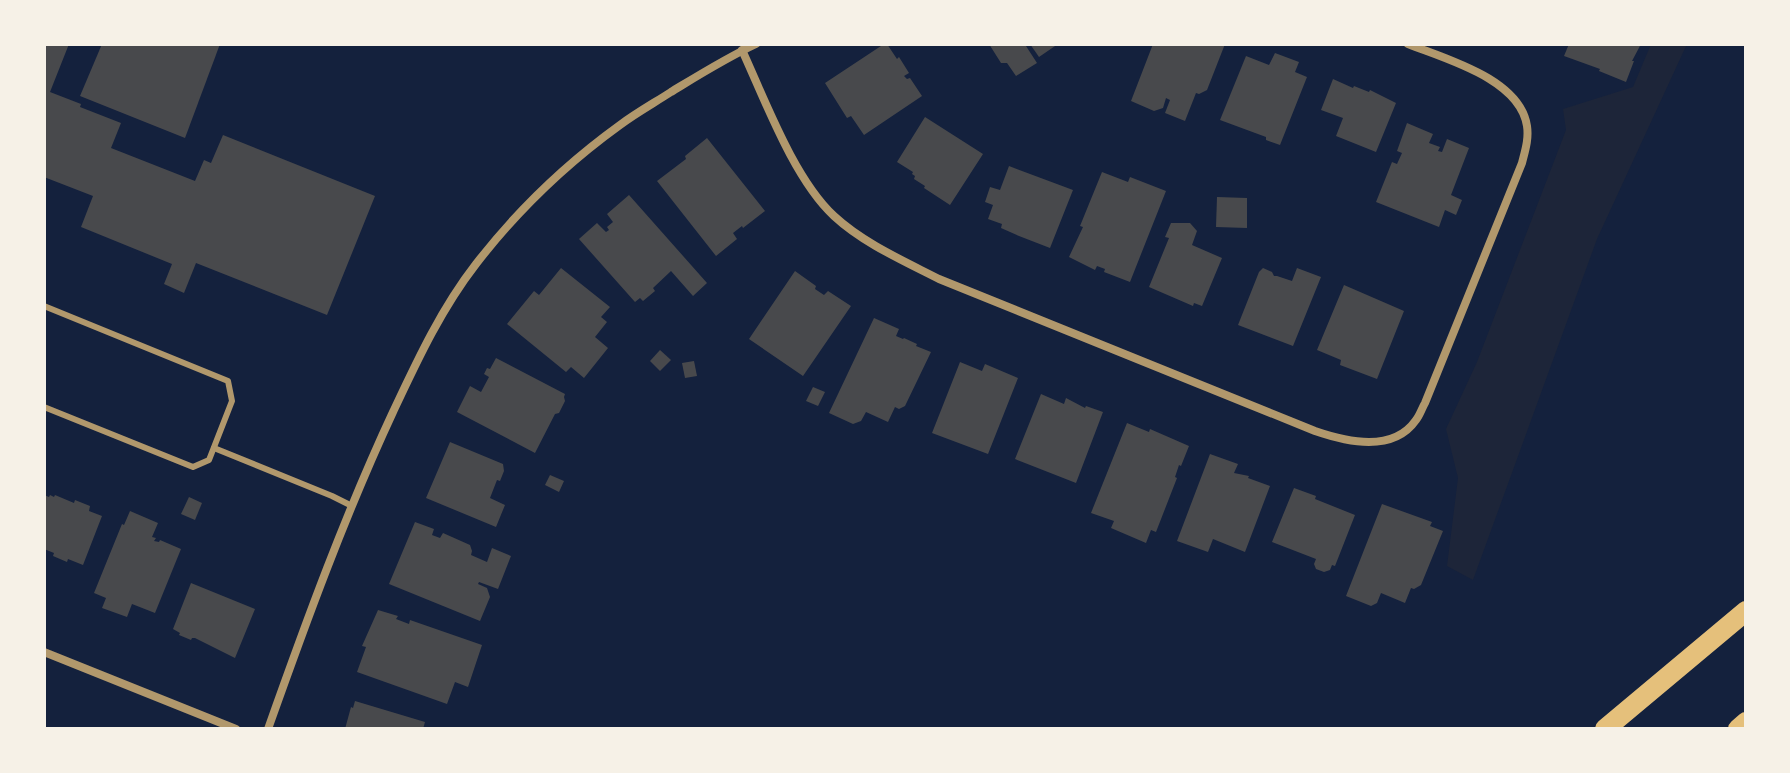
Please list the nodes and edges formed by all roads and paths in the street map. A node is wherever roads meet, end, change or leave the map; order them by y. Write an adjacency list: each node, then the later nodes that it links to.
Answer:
1 (756, 44): 3 (street)
2 (1408, 44): 3 (street)
3 (742, 50): 7 (street)
4 (44, 306): 6 (lane)
5 (44, 407): 6 (lane)
6 (214, 448): 7 (lane)
7 (352, 506): 12 (street)
8 (1746, 611): 13 (main road)
9 (44, 652): 11 (street)
10 (1746, 722): 14 (main road)
11 (236, 729)
12 (268, 729)
13 (1605, 729)
14 (1738, 729)

